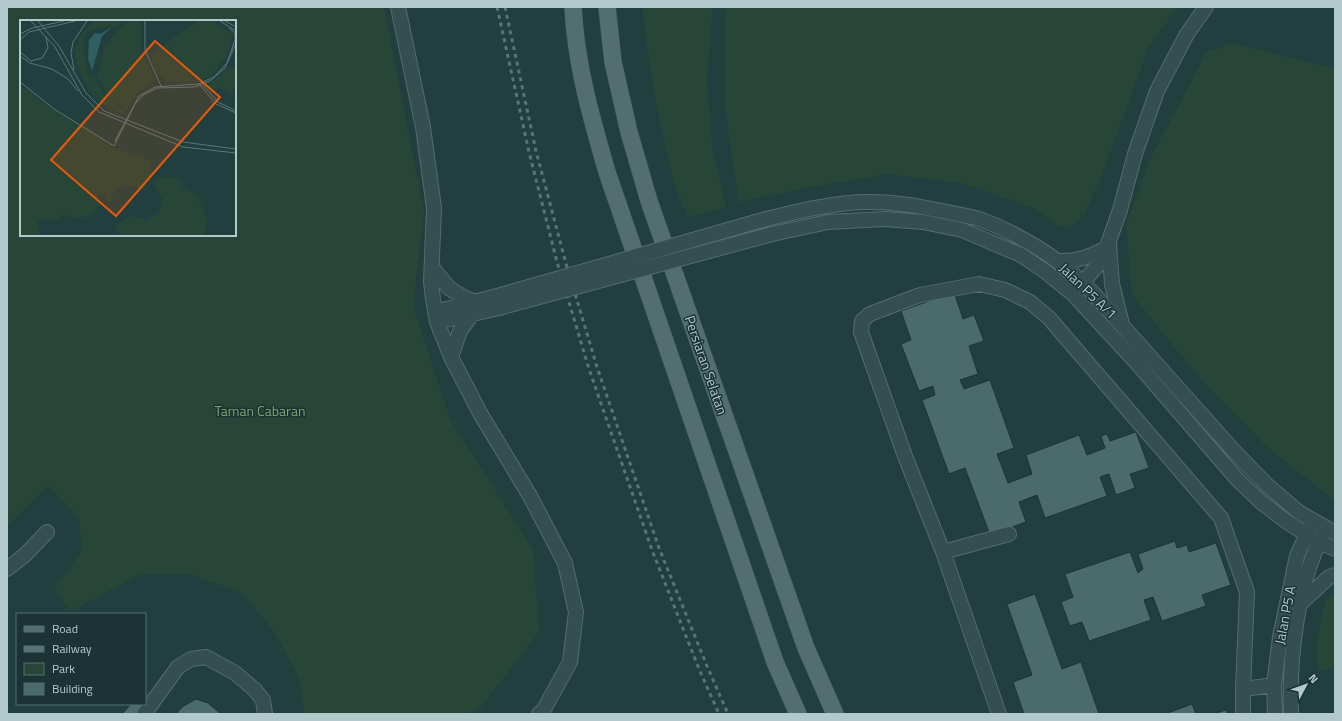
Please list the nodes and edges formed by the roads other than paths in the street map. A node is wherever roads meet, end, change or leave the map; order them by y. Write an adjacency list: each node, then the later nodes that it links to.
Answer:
1 (398, 7): 7 (street)
2 (573, 7): 31 (main road)
3 (607, 7): 32 (main road, Persiaran Selatan)
4 (1206, 7): 5 (street)
5 (1108, 245): 6 (street); 8 (street); 13 (street)
6 (1057, 261): 8 (street, Jalan P5 A/1); 10 (street, Jalan P5 A/1, bridge)
7 (432, 267): 11 (street); 12 (street)
8 (1083, 283): 9 (street); 13 (street, Jalan P5 A/1)
9 (1073, 294): 10 (street, Jalan P5 A/1, bridge); 19 (street, Jalan P5 A/1)
10 (498, 302): 11 (street)
11 (474, 308): 12 (street); 14 (street)
12 (436, 317): 14 (street)
13 (1122, 325): 15 (street, Jalan P5 A/1)
14 (451, 357): 30 (street)
15 (1313, 521): 16 (street, Jalan P5 A/1); 19 (street, Jalan P5 A)
16 (1330, 530): 20 (street, Jalan P5 A)
17 (47, 532): 23 (street)
18 (1009, 534): 22 (street)
19 (1307, 534): 20 (street, Jalan P5 A/1); 26 (street, Jalan P5 A)
20 (1319, 542): 21 (street, Jalan P5 A/1); 25 (street, Jalan P5 A)
21 (1335, 549)
22 (943, 552): 27 (street); 33 (street)
23 (7, 569)
24 (1335, 575): 25 (street)
25 (1300, 604): 36 (street, Jalan P5 A)
26 (1274, 685): 27 (street); 35 (street, Jalan P5 A)
27 (1243, 689): 34 (street)
28 (144, 714): 29 (street)
29 (265, 714)
30 (539, 714)
31 (798, 714)
32 (835, 714)
33 (999, 714)
34 (1243, 714)
35 (1275, 714)
36 (1292, 714)

